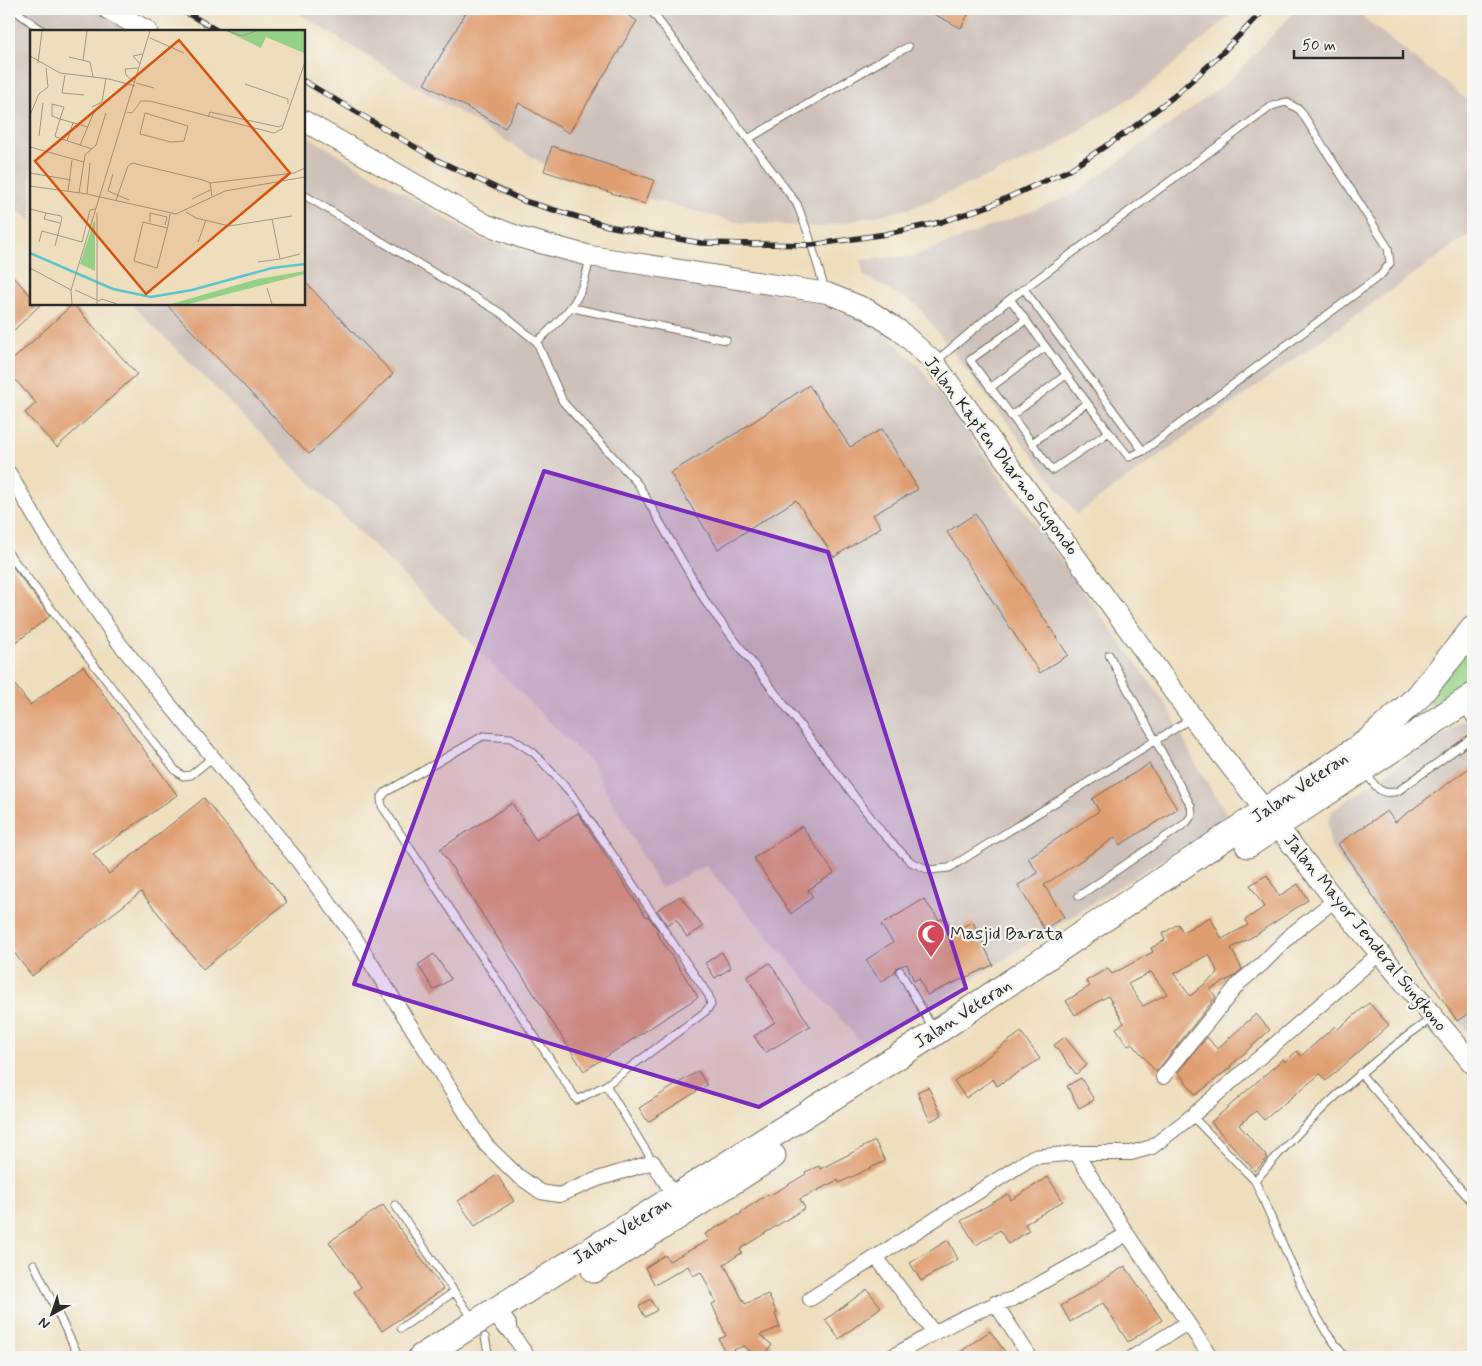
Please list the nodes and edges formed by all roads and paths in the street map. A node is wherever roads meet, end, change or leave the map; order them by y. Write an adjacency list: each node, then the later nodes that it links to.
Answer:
1 (13, 9): 4 (lane)
2 (108, 9): 5 (main road)
3 (650, 9): 8 (lane)
4 (42, 30)
5 (145, 30)
6 (908, 47): 8 (lane)
7 (305, 122): 10 (main road, Jalan Kapten Dharmo Sugondo)
8 (748, 139): 12 (lane)
9 (305, 196): 17 (lane)
10 (590, 256): 12 (main road, Jalan Kapten Dharmo Sugondo); 14 (lane)
11 (1024, 289): 13 (lane); 26 (lane); 26 (lane)
12 (827, 293): 19 (main road, Jalan Kapten Dharmo Sugondo)
13 (1010, 299): 15 (lane); 19 (lane)
14 (573, 308): 16 (lane); 17 (lane)
15 (1026, 320): 18 (lane); 21 (lane)
16 (726, 340)
17 (537, 342): 36 (lane)
18 (1046, 347): 20 (lane); 21 (lane)
19 (934, 362): 33 (main road, Jalan Kapten Dharmo Sugondo)
20 (1066, 375): 22 (lane); 23 (lane)
21 (990, 388): 23 (lane)
22 (1087, 402): 24 (lane); 25 (lane)
23 (1011, 416): 25 (lane)
24 (1109, 432): 25 (lane); 26 (lane)
25 (1032, 443)
26 (1143, 451)
27 (9, 474): 37 (street)
28 (9, 554): 37 (lane)
29 (1473, 629): 31 (highway, Jalan Veteran)
30 (1109, 656): 36 (lane)
31 (1417, 698): 34 (highway); 39 (highway, Jalan Veteran)
32 (1469, 707): 34 (highway, Jalan Veteran)
33 (1193, 718): 36 (lane); 39 (main road, Jalan Kapten Dharmo Sugondo)
34 (1435, 720): 38 (highway, Jalan Veteran)
35 (1473, 737): 38 (lane)
36 (1155, 741): 40 (lane)
37 (213, 758): 52 (street)
38 (1363, 769): 39 (highway, Jalan Veteran)
39 (1272, 818): 41 (main road, Jalan Mayor Jenderal Sungkono); 45 (highway, Jalan Veteran); 65 (highway, Jalan Veteran)
40 (1079, 896)
41 (1335, 900): 42 (main road, Jalan Mayor Jenderal Sungkono); 48 (street)
42 (1379, 954): 44 (main road, Jalan Mayor Jenderal Sungkono); 50 (street)
43 (900, 971): 45 (lane)
44 (1433, 1017): 46 (main road, Jalan Mayor Jenderal Sungkono); 47 (lane)
45 (935, 1033): 54 (highway, Jalan Veteran)
46 (1473, 1064)
47 (1360, 1073): 53 (lane); 55 (lane)
48 (1163, 1077)
49 (606, 1085): 49 (lane); 52 (lane)
50 (1192, 1116): 51 (street); 53 (lane)
51 (1076, 1153): 57 (street); 58 (street)
52 (653, 1162): 54 (street)
53 (1254, 1181): 75 (lane)
54 (675, 1197): 65 (highway, Jalan Veteran)
55 (1473, 1203)
56 (395, 1205): 60 (lane)
57 (1128, 1234): 62 (street); 63 (street)
58 (876, 1257): 61 (street); 66 (street)
59 (34, 1264): 67 (lane)
60 (454, 1292): 64 (lane); 65 (lane)
61 (810, 1299)
62 (995, 1303): 66 (street); 72 (street)
63 (1187, 1323): 73 (street); 74 (street)
64 (401, 1328)
65 (490, 1331): 68 (highway, Jalan Veteran); 69 (highway, Jalan Veteran); 70 (street)
66 (934, 1333): 71 (street)
67 (79, 1357)
68 (421, 1357)
69 (454, 1357)
70 (528, 1357)
71 (891, 1357)
72 (1030, 1357)
73 (1133, 1357)
74 (1211, 1357)
75 (1345, 1357)

